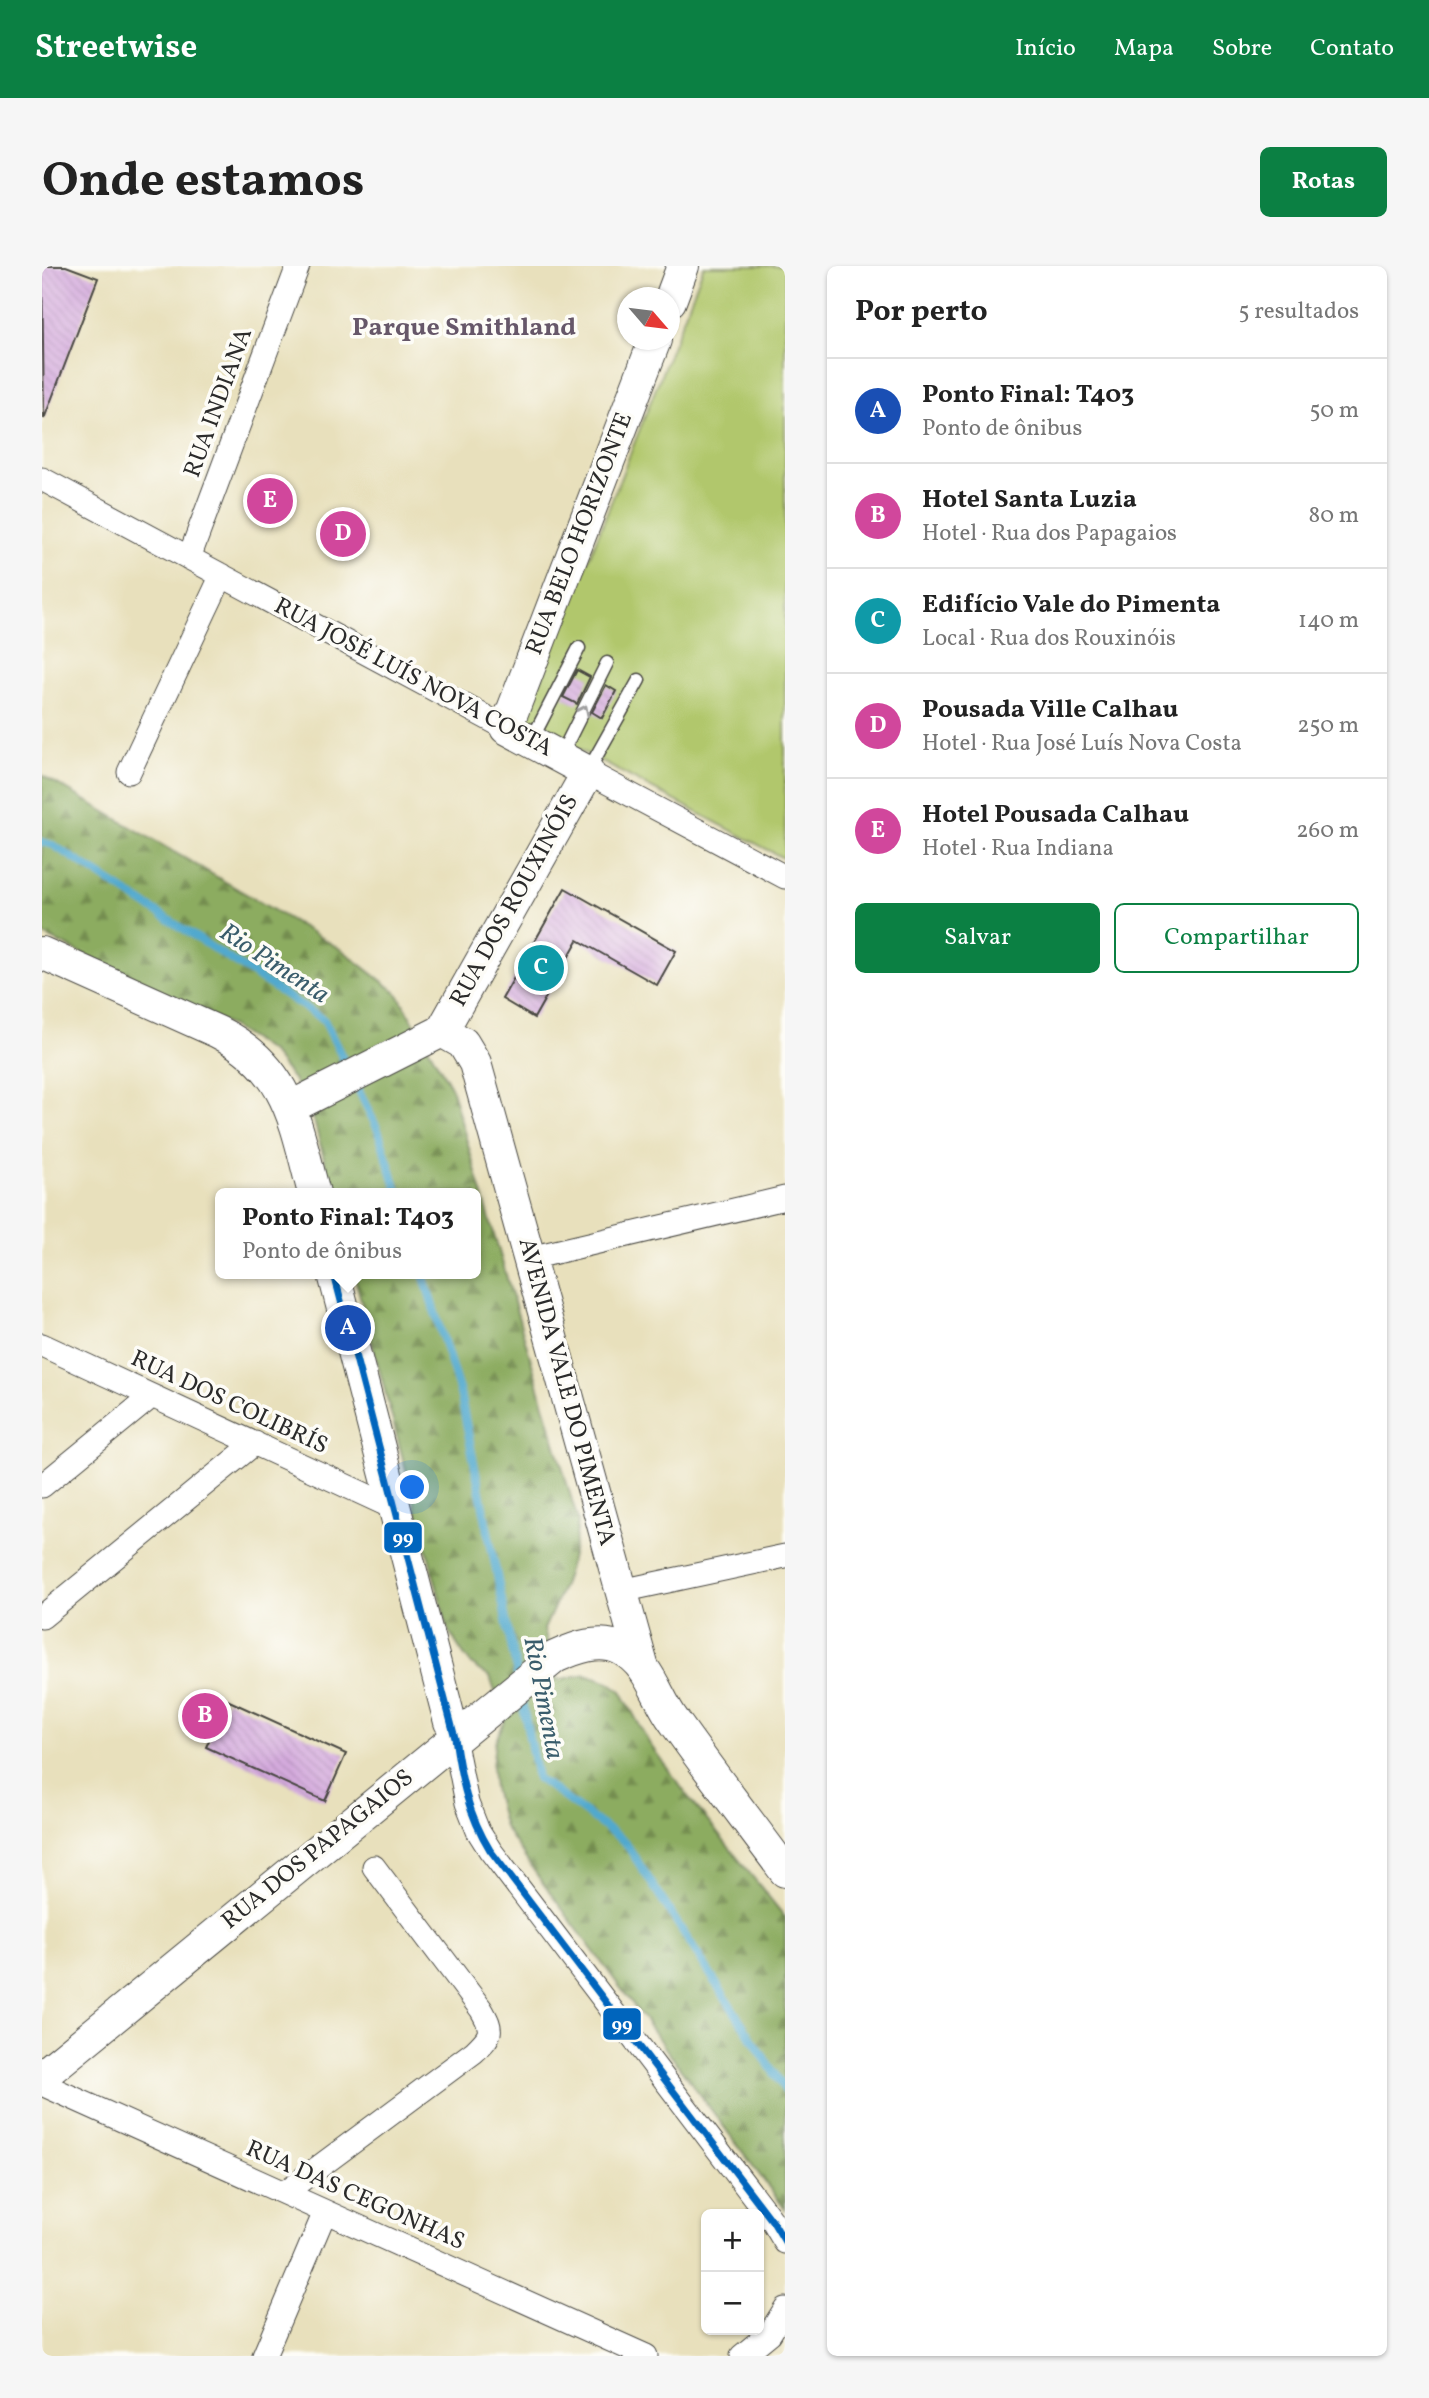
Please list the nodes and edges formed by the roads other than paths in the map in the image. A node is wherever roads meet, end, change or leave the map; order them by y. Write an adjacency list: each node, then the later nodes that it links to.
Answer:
1 (298, 266): 6 (street, RUA INDIANA)
2 (683, 266): 3 (street)
3 (675, 287)
4 (652, 350): 11 (street, RUA BELO HORIZONTE)
5 (42, 479): 6 (street, RUA JOSÉ LUÍS NOVA COSTA)
6 (189, 558): 7 (street, RUA JOSÉ LUÍS NOVA COSTA)
7 (222, 575): 11 (street, RUA JOSÉ LUÍS NOVA COSTA); 13 (street)
8 (579, 648): 11 (lane)
9 (607, 663): 12 (lane, one-way to 9)
10 (639, 680): 14 (lane)
11 (518, 735): 12 (street, RUA JOSÉ LUÍS NOVA COSTA)
12 (560, 757): 14 (street, RUA JOSÉ LUÍS NOVA COSTA)
13 (129, 772)
14 (588, 772): 15 (street, RUA JOSÉ LUÍS NOVA COSTA); 17 (street, RUA DOS ROUXINÓIS)
15 (785, 877)
16 (42, 953): 18 (street)
17 (442, 1031): 18 (street); 21 (street, AVENIDA VALE DO PIMENTA)
18 (291, 1107): 19 (street)
19 (312, 1188)
20 (785, 1198): 21 (street)
21 (530, 1258): 29 (street, AVENIDA VALE DO PIMENTA)
22 (335, 1279): 27 (street)
23 (42, 1345): 24 (street, RUA DOS COLIBRÍS)
24 (152, 1396): 25 (street, RUA DOS COLIBRÍS); 26 (street)
25 (255, 1443): 27 (street, RUA DOS COLIBRÍS); 30 (street)
26 (42, 1486)
27 (394, 1508): 33 (street)
28 (785, 1556): 29 (street)
29 (621, 1591): 31 (street, AVENIDA VALE DO PIMENTA); 32 (street)
30 (42, 1617)
31 (604, 1645): 32 (street); 33 (street, RUA DOS PAPAGAIOS)
32 (642, 1665): 35 (street)
33 (452, 1730): 36 (street, RUA DOS PAPAGAIOS); 40 (street)
34 (374, 1867): 38 (street)
35 (785, 1871)
36 (42, 2076)
37 (42, 2084): 38 (street, RUA DAS CEGONHAS)
38 (284, 2193): 39 (street, RUA DAS CEGONHAS)
39 (325, 2212): 42 (street); 43 (street, RUA DAS CEGONHAS)
40 (785, 2242)
41 (785, 2309): 44 (street)
42 (264, 2356)
43 (646, 2356)
44 (742, 2356)

